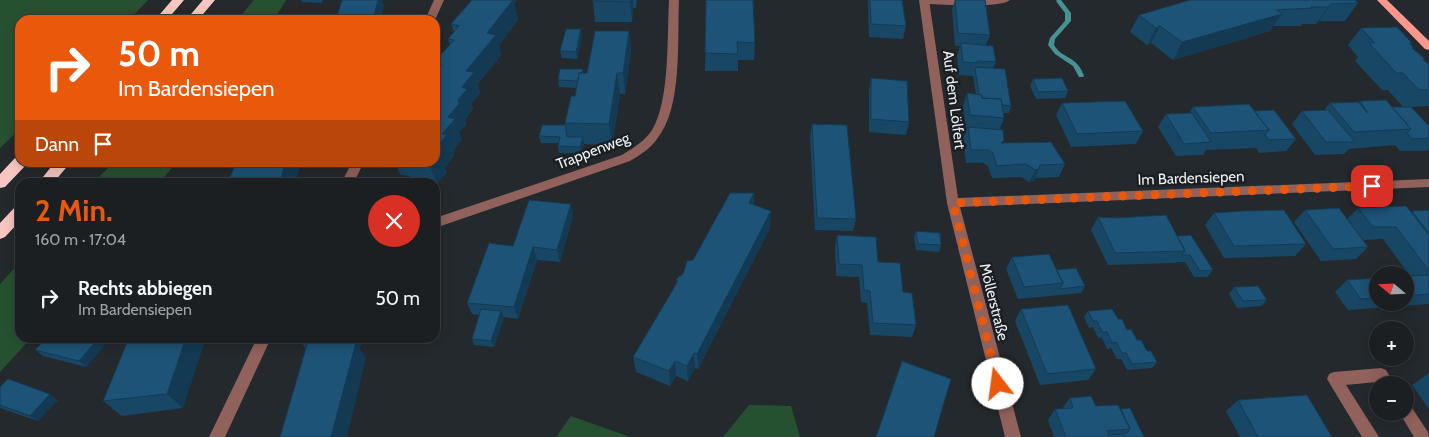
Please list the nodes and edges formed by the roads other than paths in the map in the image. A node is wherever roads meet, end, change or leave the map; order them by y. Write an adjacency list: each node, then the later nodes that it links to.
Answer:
1 (178, 0): 8 (highway)
2 (209, 0): 9 (highway)
3 (439, 0): 10 (street)
4 (674, 0): 19 (street, Trappenweg)
5 (1005, 0): 7 (street)
6 (1382, 0): 11 (main road)
7 (925, 1): 17 (street, Auf dem Lölfert)
8 (165, 15)
9 (196, 15)
10 (432, 15)
11 (1429, 47)
12 (15, 167): 15 (highway)
13 (60, 167): 14 (highway)
14 (50, 178)
15 (0, 183)
16 (1429, 183): 17 (street, Im Bardensiepen)
17 (953, 203): 27 (street, Möllerstraße)
18 (15, 216): 20 (highway)
19 (440, 221)
20 (0, 233)
21 (262, 343): 26 (street)
22 (1369, 376): 24 (street)
23 (1369, 376): 28 (street)
24 (1382, 376)
25 (1412, 421): 29 (street)
26 (217, 437)
27 (1013, 437)
28 (1371, 437)
29 (1423, 437)

